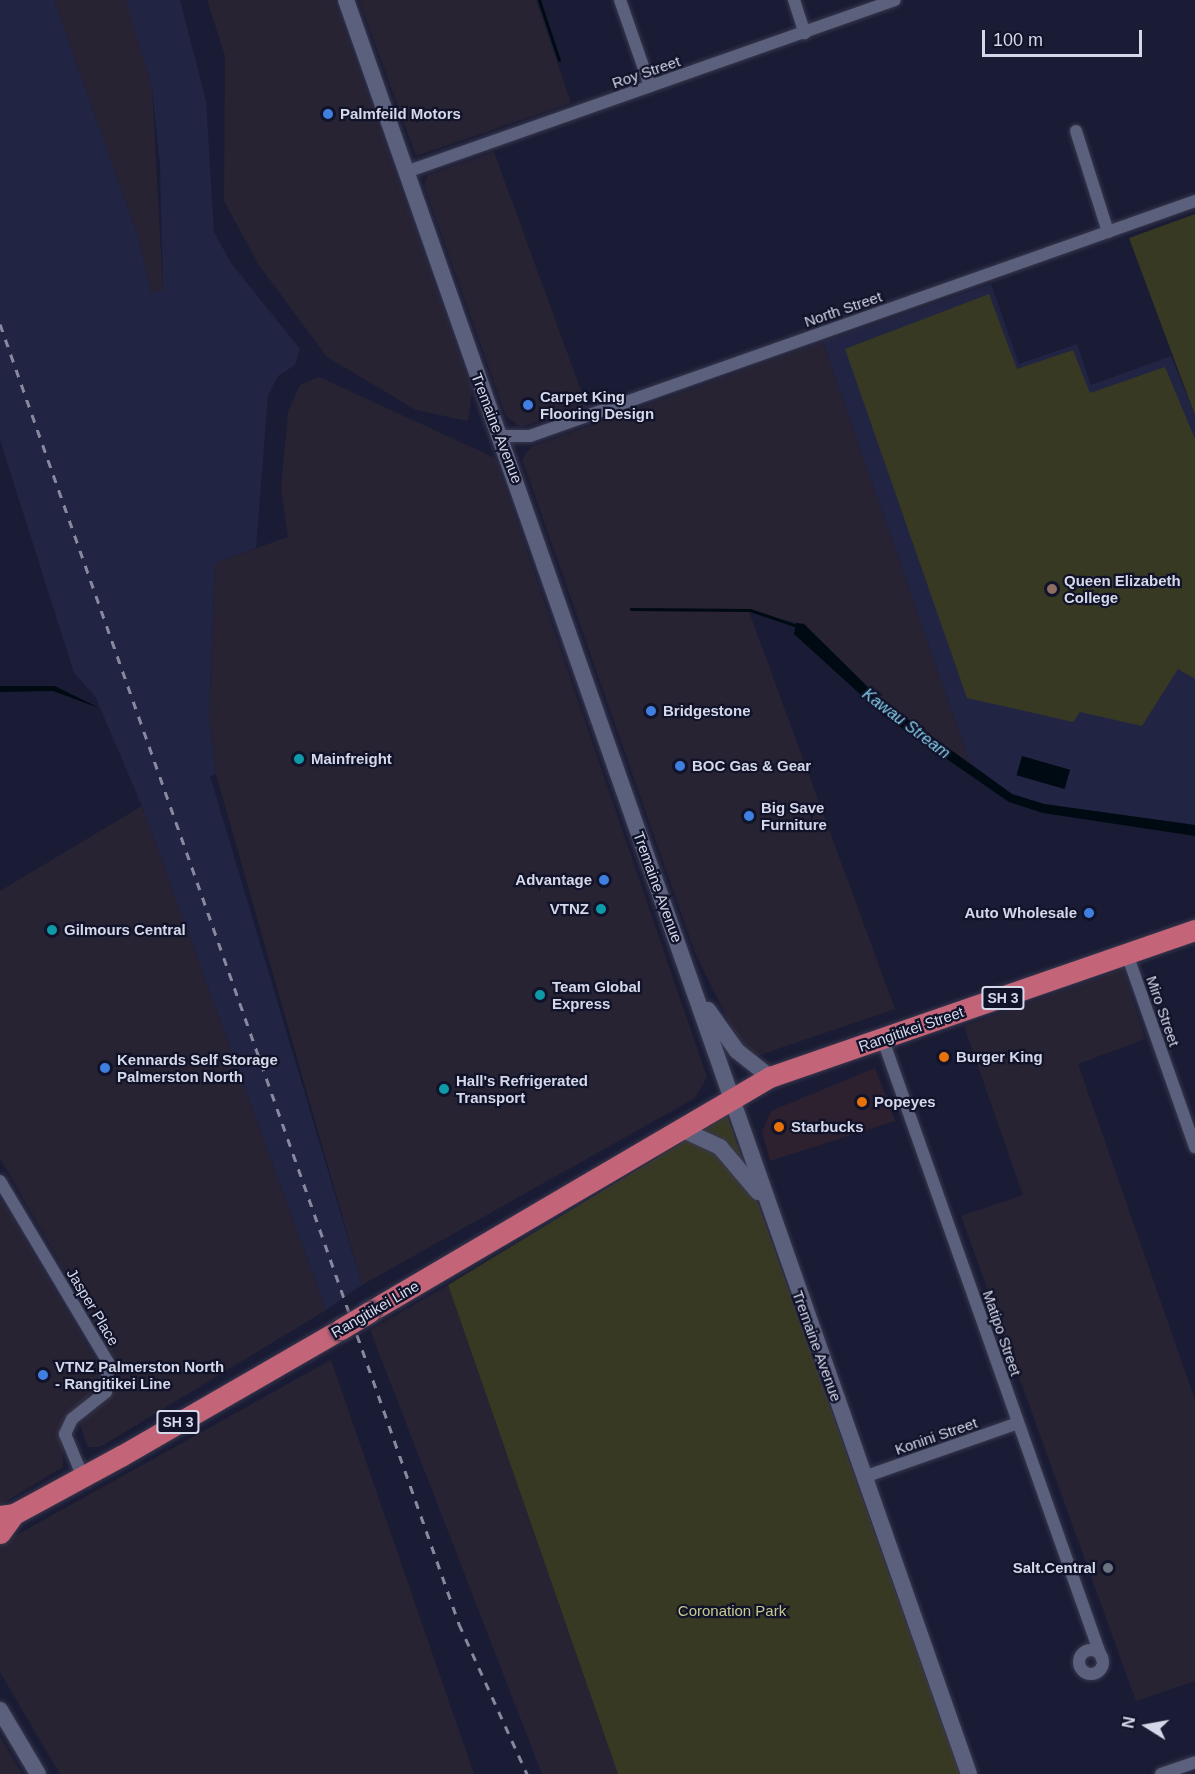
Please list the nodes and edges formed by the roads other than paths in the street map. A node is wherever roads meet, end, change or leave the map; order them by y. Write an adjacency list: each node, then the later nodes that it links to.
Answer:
1 (346, 0): 8 (main road, Tremaine Avenue)
2 (620, 0): 6 (street)
3 (794, 0): 5 (street)
4 (895, 0): 5 (street, Roy Street)
5 (805, 33): 6 (street, Roy Street)
6 (650, 86): 8 (street, Roy Street)
7 (1076, 132): 10 (street)
8 (406, 172): 11 (main road, Tremaine Avenue)
9 (1195, 201): 10 (street, North Street)
10 (1108, 232): 11 (street, North Street)
11 (501, 436): 14 (main road, Tremaine Avenue)
12 (1195, 930): 13 (highway, Rangitikei Street / SH 3)
13 (1127, 954): 15 (highway, Rangitikei Street / SH 3); 19 (street, Miro Street)
14 (695, 992): 16 (main road); 17 (main road, Tremaine Avenue)
15 (883, 1040): 16 (highway, Rangitikei Street / SH 3); 22 (street, Matipo Street)
16 (770, 1077): 17 (highway, Rangitikei Street / SH 3)
17 (732, 1098): 18 (highway, Rangitikei Line / SH 3); 21 (main road, Tremaine Avenue)
18 (681, 1129): 21 (main road); 23 (highway, Rangitikei Line / SH 3, bridge)
19 (1195, 1147)
20 (0, 1180): 23 (street, Jasper Place)
21 (766, 1203): 24 (main road, Tremaine Avenue)
22 (1018, 1423): 24 (street, Konini Street); 27 (street, Matipo Street)
23 (82, 1475): 25 (highway, Rangitikei Line / SH 3)
24 (864, 1477): 33 (main road, Tremaine Avenue)
25 (7, 1515): 26 (highway, Rangitikei Line / SH 3)
26 (0, 1533)
27 (1095, 1634): 28 (street); 29 (street, Matipo Street)
28 (1090, 1650): 29 (street); 29 (street)
29 (1102, 1659)
30 (0, 1710): 32 (main road)
31 (1195, 1762): 34 (street)
32 (38, 1774)
33 (969, 1774)
34 (1161, 1774)

